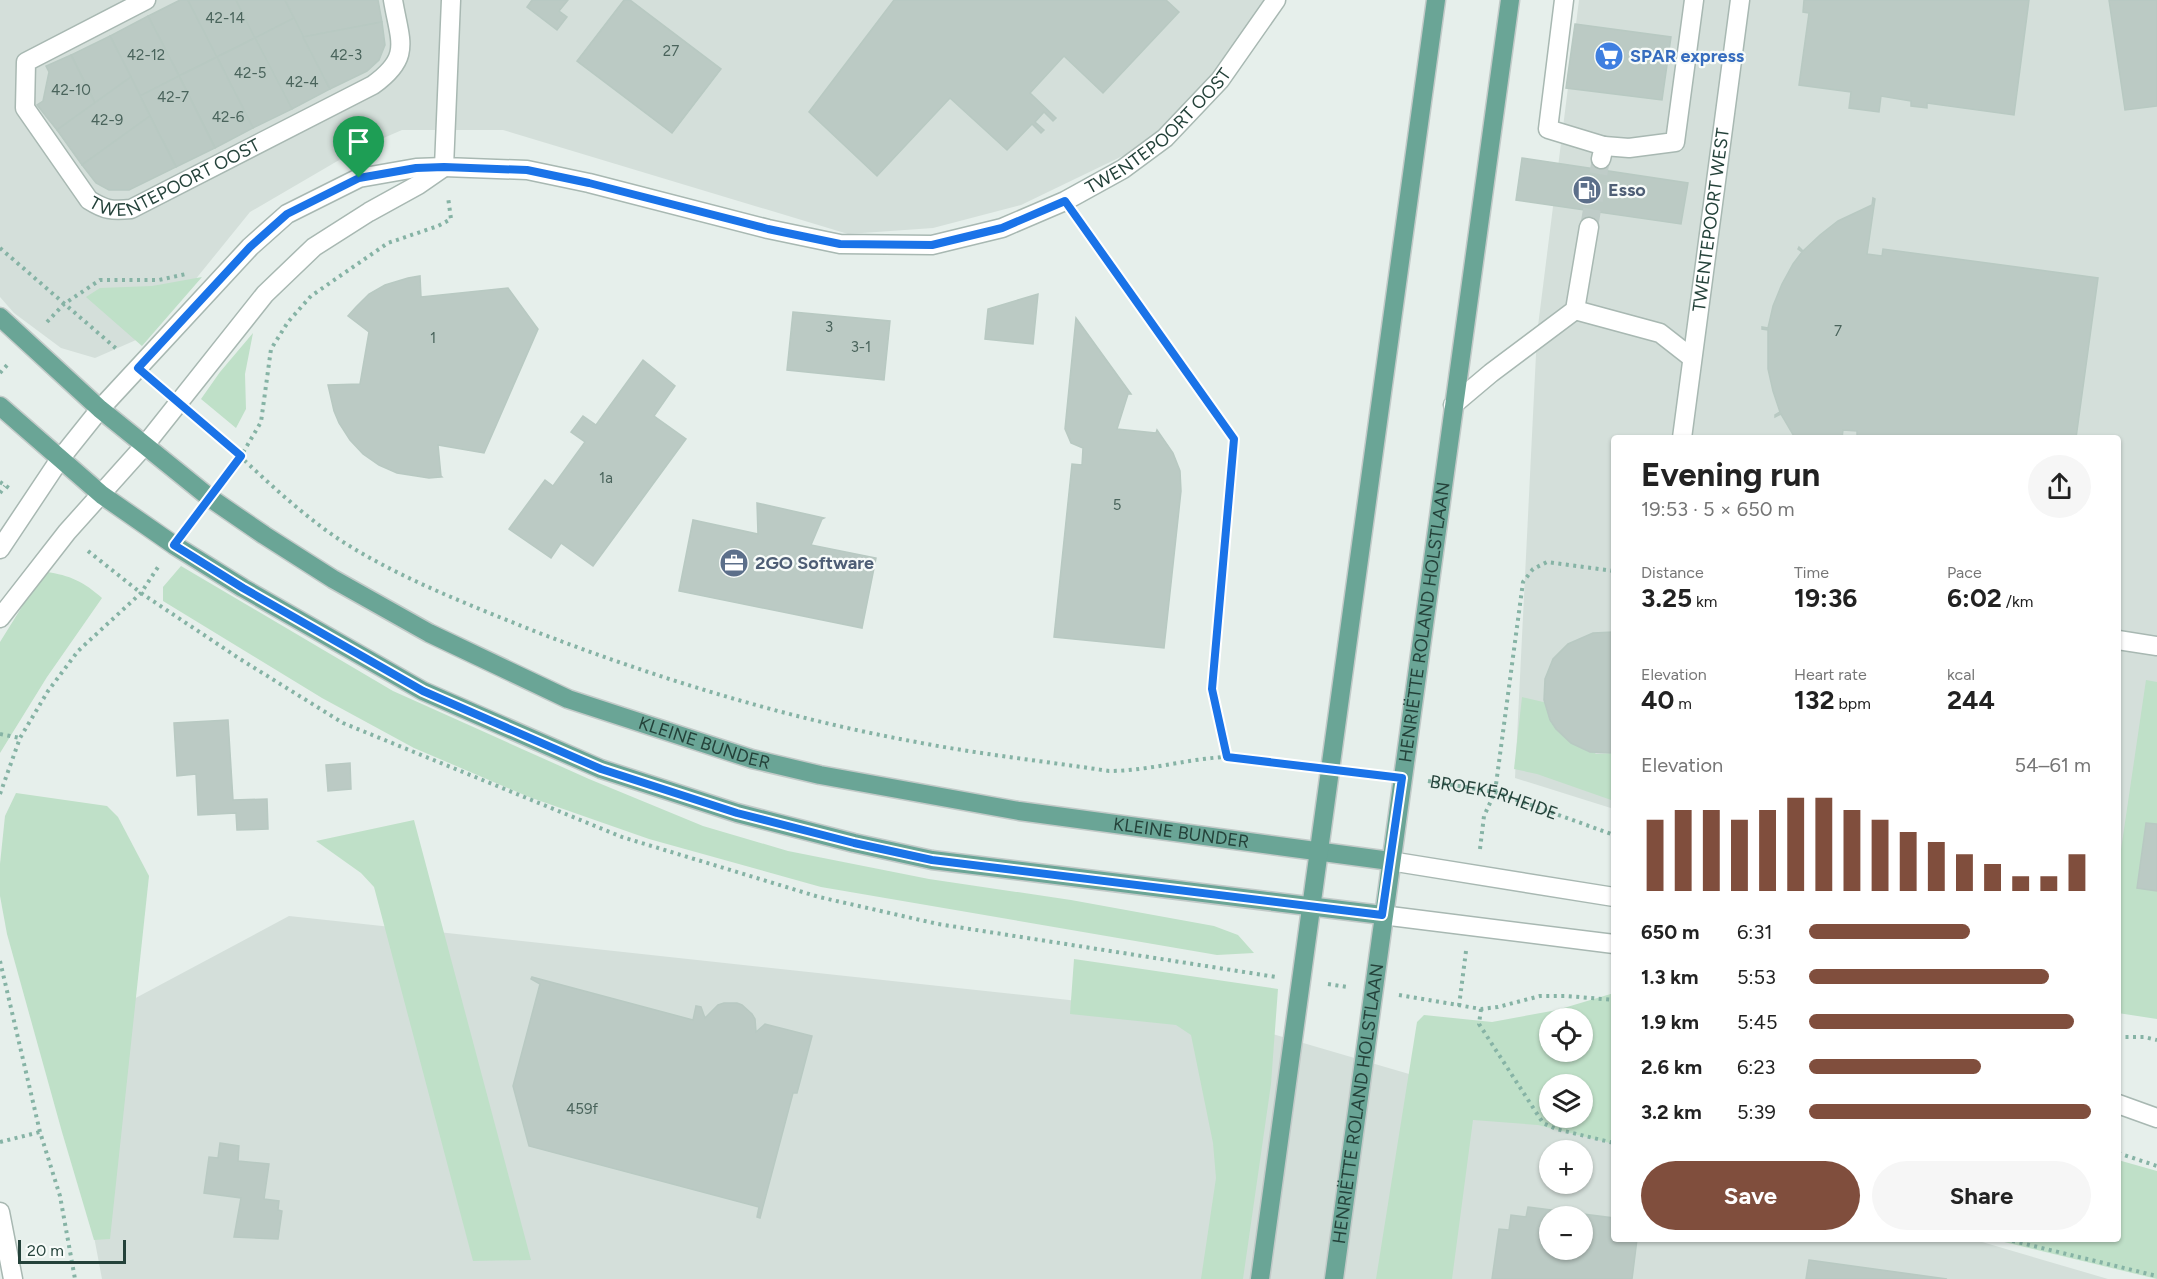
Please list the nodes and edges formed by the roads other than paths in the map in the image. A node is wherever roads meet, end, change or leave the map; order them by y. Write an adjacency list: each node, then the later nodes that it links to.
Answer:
1 (146, 0): 2 (street, TWENTEPOORT OOST)
2 (393, 0)
3 (451, 0): 10 (street)
4 (1276, 0): 10 (street, TWENTEPOORT OOST)
5 (1436, 0): 26 (main road)
6 (1510, 0): 15 (main road, HENRIËTTE ROLAND HOLSTLAAN)
7 (1564, 0): 8 (street)
8 (1694, 0)
9 (1740, 0): 14 (street, TWENTEPOORT WEST)
10 (444, 167): 17 (street, TWENTEPOORT OOST); 19 (street)
11 (1589, 227): 12 (street)
12 (1575, 310): 14 (street); 15 (street)
13 (0, 317): 17 (main road, KLEINE BUNDER)
14 (1692, 358): 18 (street, TWENTEPOORT WEST)
15 (1453, 405): 27 (main road, HENRIËTTE ROLAND HOLSTLAAN)
16 (0, 406): 20 (main road)
17 (100, 409): 19 (main road, KLEINE BUNDER); 20 (street, TWENTEPOORT OOST)
18 (1682, 435)
19 (145, 445): 21 (street); 26 (main road, KLEINE BUNDER)
20 (60, 459): 21 (main road); 22 (street, TWENTEPOORT OOST)
21 (102, 495): 23 (street); 29 (main road)
22 (0, 549)
23 (0, 618)
24 (2121, 640): 25 (street)
25 (2157, 646)
26 (1320, 852): 27 (main road, KLEINE BUNDER); 29 (main road)
27 (1390, 861): 28 (street); 30 (main road, HENRIËTTE ROLAND HOLSTLAAN)
28 (1611, 897)
29 (1312, 906): 30 (main road); 36 (main road)
30 (1382, 915): 31 (street); 37 (main road, HENRIËTTE ROLAND HOLSTLAAN)
31 (1611, 944)
32 (2121, 1105): 33 (street)
33 (2157, 1118)
34 (0, 1212): 35 (street)
35 (13, 1279)
36 (1260, 1279)
37 (1334, 1279)

